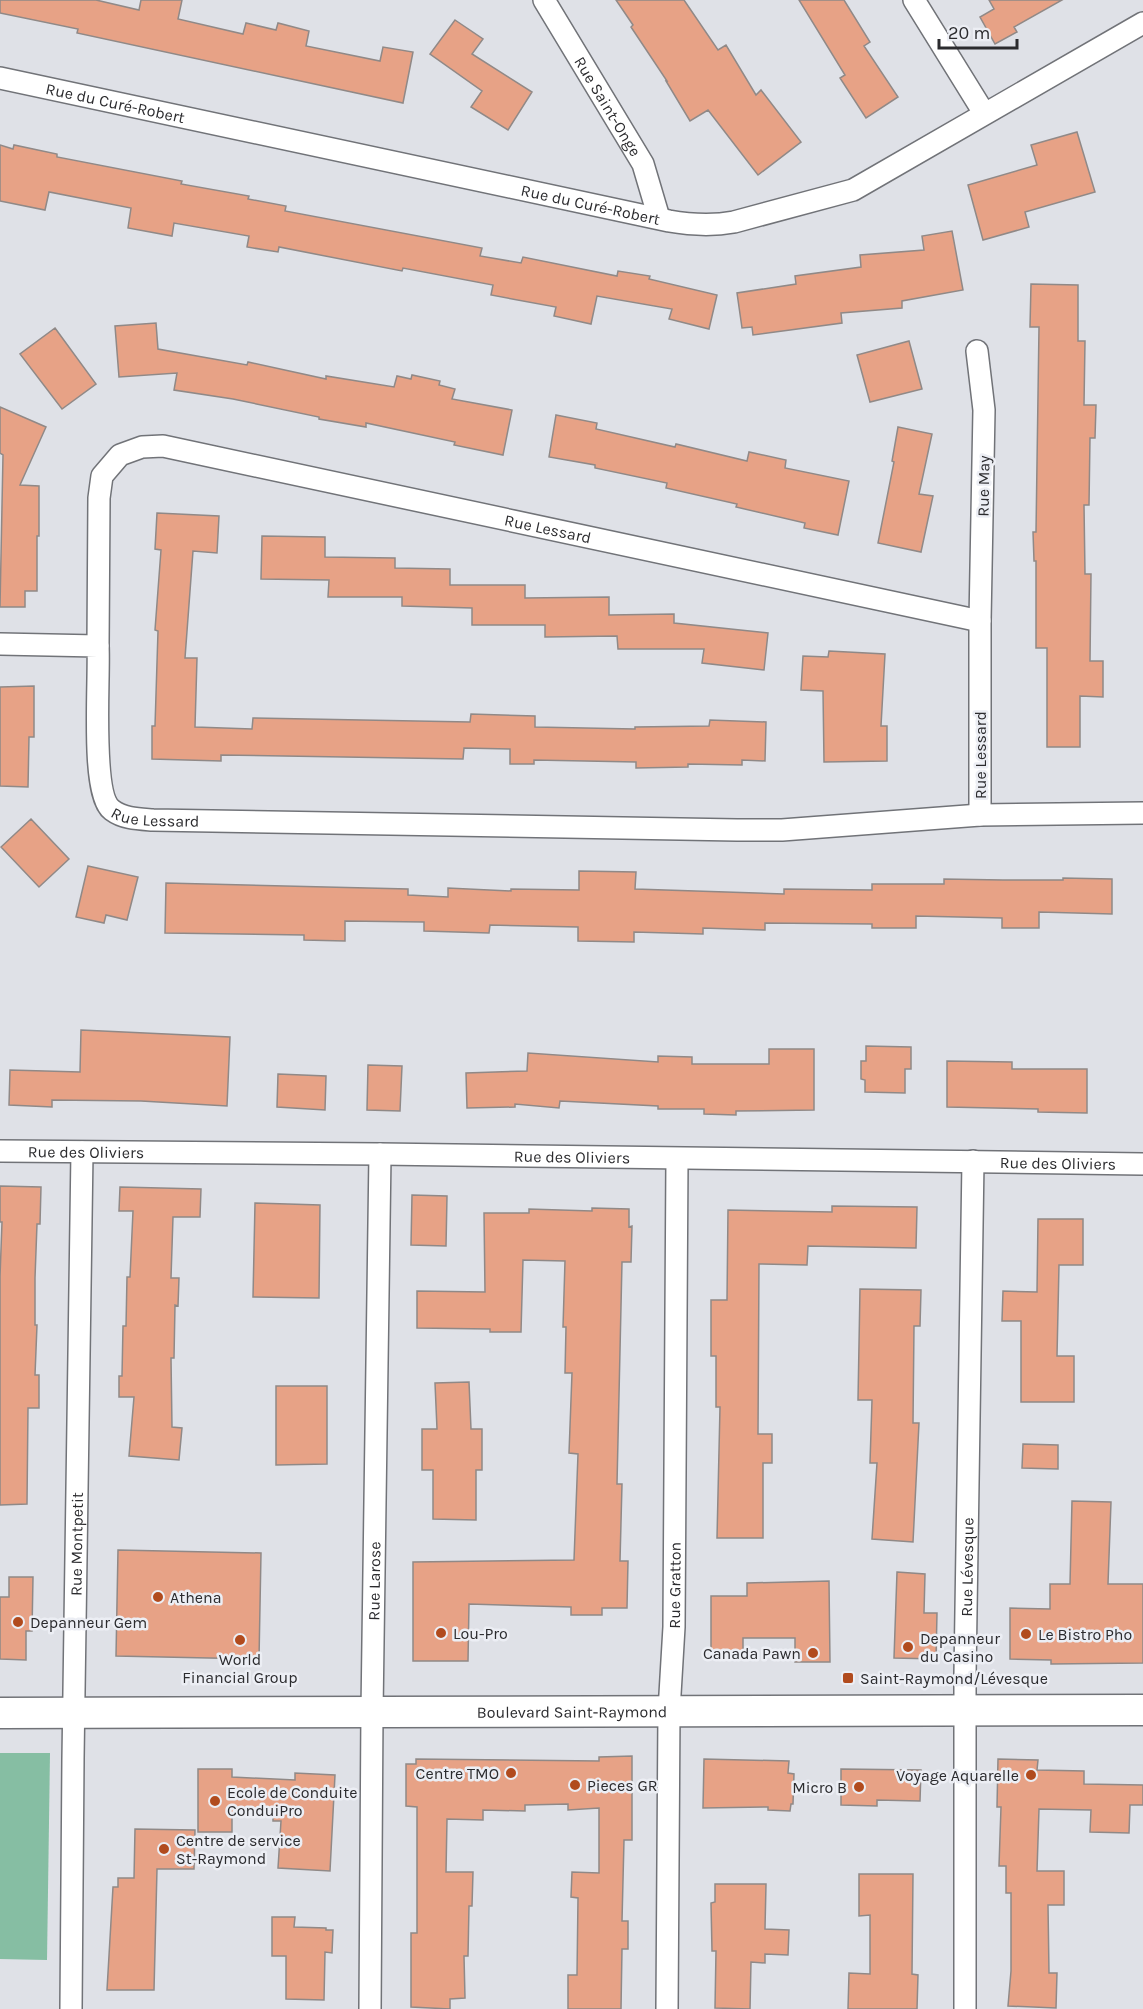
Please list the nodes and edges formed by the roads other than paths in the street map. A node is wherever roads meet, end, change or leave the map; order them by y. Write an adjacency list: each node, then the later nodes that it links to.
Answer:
1 (544, 0): 6 (street, Rue Saint-Onge)
2 (914, 0): 5 (street)
3 (1143, 23): 5 (street, Rue du Curé-Robert)
4 (0, 78): 6 (street, Rue du Curé-Robert)
5 (984, 113): 6 (street, Rue du Curé-Robert)
6 (659, 218)
7 (977, 351): 8 (street, Rue May)
8 (980, 621): 10 (street, Rue Lessard); 12 (street, Rue Lessard)
9 (0, 644): 10 (street)
10 (98, 646): 12 (street, Rue Lessard)
11 (1143, 813): 12 (street, Rue Lessard)
12 (980, 815)
13 (0, 1151): 14 (street, Rue des Oliviers)
14 (82, 1152): 15 (street, Rue des Oliviers); 23 (street, Rue Montpetit)
15 (380, 1154): 16 (street, Rue des Oliviers); 21 (street, Rue Larose)
16 (677, 1159): 17 (street, Rue des Oliviers); 22 (street, Rue Gratton)
17 (973, 1161): 18 (street, Rue des Oliviers); 19 (street, Rue Lévesque)
18 (1143, 1164)
19 (965, 1710): 20 (main road, Boulevard Saint-Raymond); 22 (main road, Boulevard Saint-Raymond); 28 (street, Rue Lévesque)
20 (1143, 1710)
21 (372, 1711): 22 (main road, Boulevard Saint-Raymond); 23 (main road, Boulevard Saint-Raymond); 26 (street, Rue Larose)
22 (669, 1711): 27 (street, Rue Gratton)
23 (74, 1712): 24 (main road, Boulevard Saint-Raymond); 25 (street, Rue Montpetit)
24 (0, 1713)
25 (71, 2009)
26 (370, 2009)
27 (667, 2009)
28 (965, 2009)

